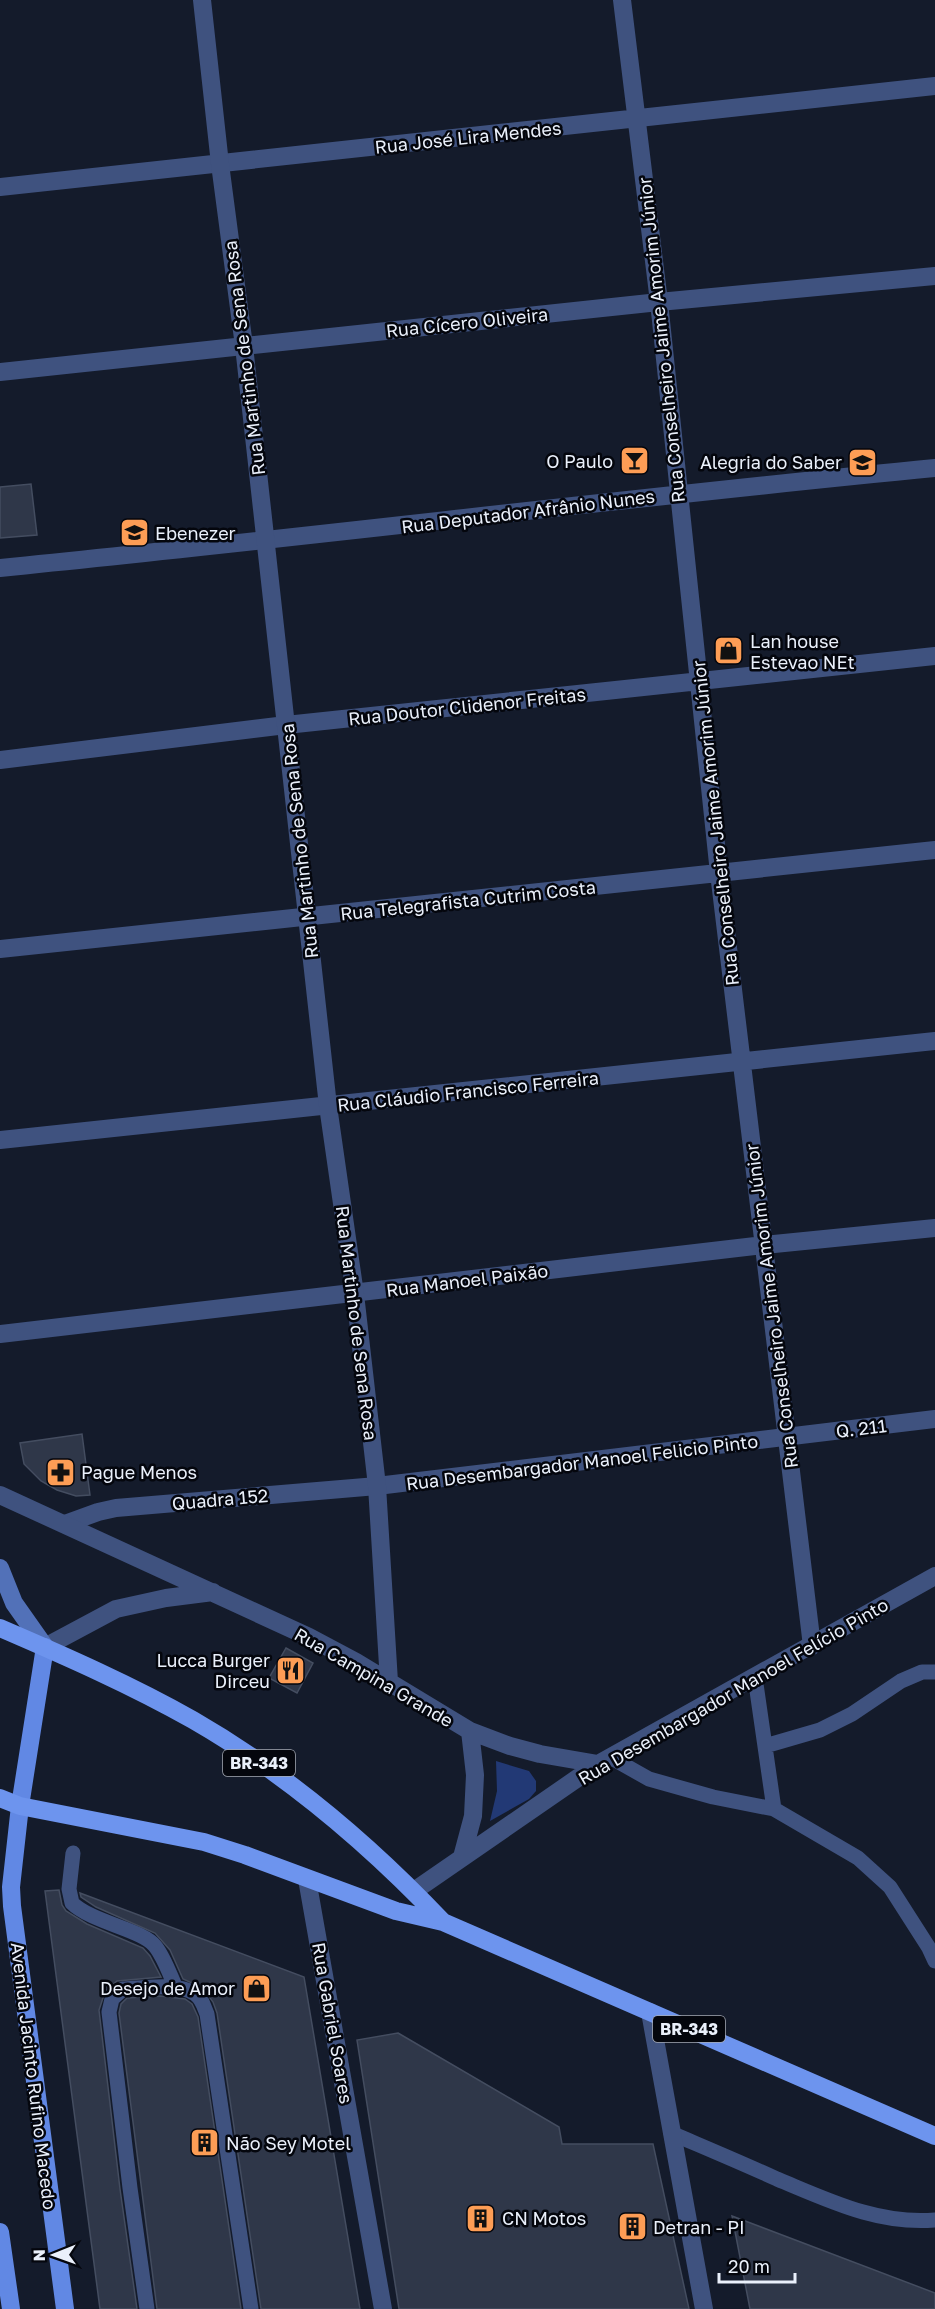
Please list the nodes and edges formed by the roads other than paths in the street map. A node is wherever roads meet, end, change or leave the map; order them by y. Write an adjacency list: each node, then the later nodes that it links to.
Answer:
1 (202, 0): 5 (street, Rua Martinho de Sena Rosa)
2 (622, 0): 4 (street, Rua Conselheiro Jaime Amorim Júnior)
3 (935, 86): 4 (street, Rua José Lira Mendes)
4 (635, 119): 5 (street, Rua José Lira Mendes); 8 (street, Rua Conselheiro Jaime Amorim Júnior)
5 (220, 164): 6 (street, Rua José Lira Mendes); 9 (street, Rua Martinho de Sena Rosa)
6 (0, 187)
7 (935, 276): 8 (street, Rua Cícero Oliveira)
8 (659, 302): 9 (street, Rua Cícero Oliveira); 12 (street, Rua Conselheiro Jaime Amorim Júnior)
9 (244, 346): 10 (street, Rua Cícero Oliveira); 13 (street, Rua Martinho de Sena Rosa)
10 (0, 372)
11 (935, 468): 12 (street, Rua Deputador Afrânio Nunes)
12 (678, 493): 13 (street, Rua Deputador Afrânio Nunes); 16 (street, Rua Conselheiro Jaime Amorim Júnior)
13 (265, 542): 14 (street, Rua Deputador Afrânio Nunes); 17 (street, Rua Martinho de Sena Rosa)
14 (0, 568)
15 (935, 656): 16 (street, Rua Doutor Clidenor Freitas)
16 (699, 681): 17 (street, Rua Doutor Clidenor Freitas); 20 (street, Rua Conselheiro Jaime Amorim Júnior)
17 (286, 725): 18 (street, Rua Doutor Clidenor Freitas); 21 (street, Rua Martinho de Sena Rosa)
18 (0, 760)
19 (935, 850): 20 (street, Rua Telegrafista Cutrim Costa)
20 (719, 873): 21 (street, Rua Telegrafista Cutrim Costa); 24 (street, Rua Conselheiro Jaime Amorim Júnior)
21 (306, 917): 22 (street, Rua Telegrafista Cutrim Costa); 25 (street, Rua Martinho de Sena Rosa)
22 (0, 949)
23 (935, 1041): 24 (street, Rua Cláudio Francisco Ferreira)
24 (742, 1061): 25 (street, Rua Cláudio Francisco Ferreira); 28 (street, Rua Conselheiro Jaime Amorim Júnior)
25 (328, 1107): 26 (street, Rua Cláudio Francisco Ferreira); 29 (street, Rua Martinho de Sena Rosa)
26 (0, 1140)
27 (935, 1228): 28 (street, Rua Manoel Paixão)
28 (764, 1245): 29 (street, Rua Manoel Paixão); 32 (street, Rua Conselheiro Jaime Amorim Júnior)
29 (355, 1294): 30 (street, Rua Manoel Paixão); 33 (street, Rua Martinho de Sena Rosa)
30 (0, 1334)
31 (935, 1419): 32 (street, Q. 211)
32 (787, 1437): 33 (street, Rua Desembargador Manoel Felicio Pinto); 40 (street, Rua Conselheiro Jaime Amorim Júnior)
33 (377, 1486): 35 (street, Quadra 152); 44 (street, Rua Martinho de Sena Rosa)
34 (0, 1495): 35 (street, Rua Campina Grande)
35 (65, 1524): 38 (street, Rua Campina Grande)
36 (0, 1568): 41 (main road)
37 (935, 1576): 40 (street, Rua Desembargador Manoel Felício Pinto)
38 (213, 1592): 41 (street); 44 (street, Rua Campina Grande)
39 (0, 1628): 41 (highway, BR-343)
40 (812, 1646): 43 (street, Rua Desembargador Manoel Felício Pinto)
41 (45, 1647): 49 (main road, Avenida Jacinto Rufino Macedo); 54 (highway, BR-343)
42 (935, 1672): 46 (lane)
43 (755, 1677): 46 (lane); 47 (street, Rua Desembargador Manoel Felício Pinto)
44 (388, 1682): 45 (street, Rua Campina Grande)
45 (470, 1731): 47 (street, Rua Campina Grande); 52 (street, Rua Campina Grande)
46 (765, 1746): 50 (lane)
47 (604, 1761): 50 (lane); 52 (street, Rua Desembargador Manoel Felício Pinto)
48 (0, 1798): 49 (highway, BR-343)
49 (20, 1806): 53 (highway, BR-343); 64 (main road, Avenida Jacinto Rufino Macedo)
50 (774, 1809): 56 (lane)
51 (73, 1853): 57 (lane)
52 (462, 1857): 54 (street, Rua Desembargador Manoel Felício Pinto)
53 (307, 1880): 55 (highway, BR-343); 67 (street, Rua Gabriel Soares)
54 (414, 1891): 55 (highway, BR-343)
55 (444, 1922): 58 (highway, BR-343)
56 (935, 1961)
57 (176, 1988): 65 (lane); 66 (lane)
58 (650, 2012): 59 (street); 60 (highway, BR-343)
59 (671, 2133): 61 (lane); 68 (street)
60 (935, 2136)
61 (935, 2220)
62 (0, 2232): 63 (main road)
63 (11, 2309)
64 (64, 2309)
65 (147, 2309)
66 (251, 2309)
67 (383, 2309)
68 (704, 2309)

